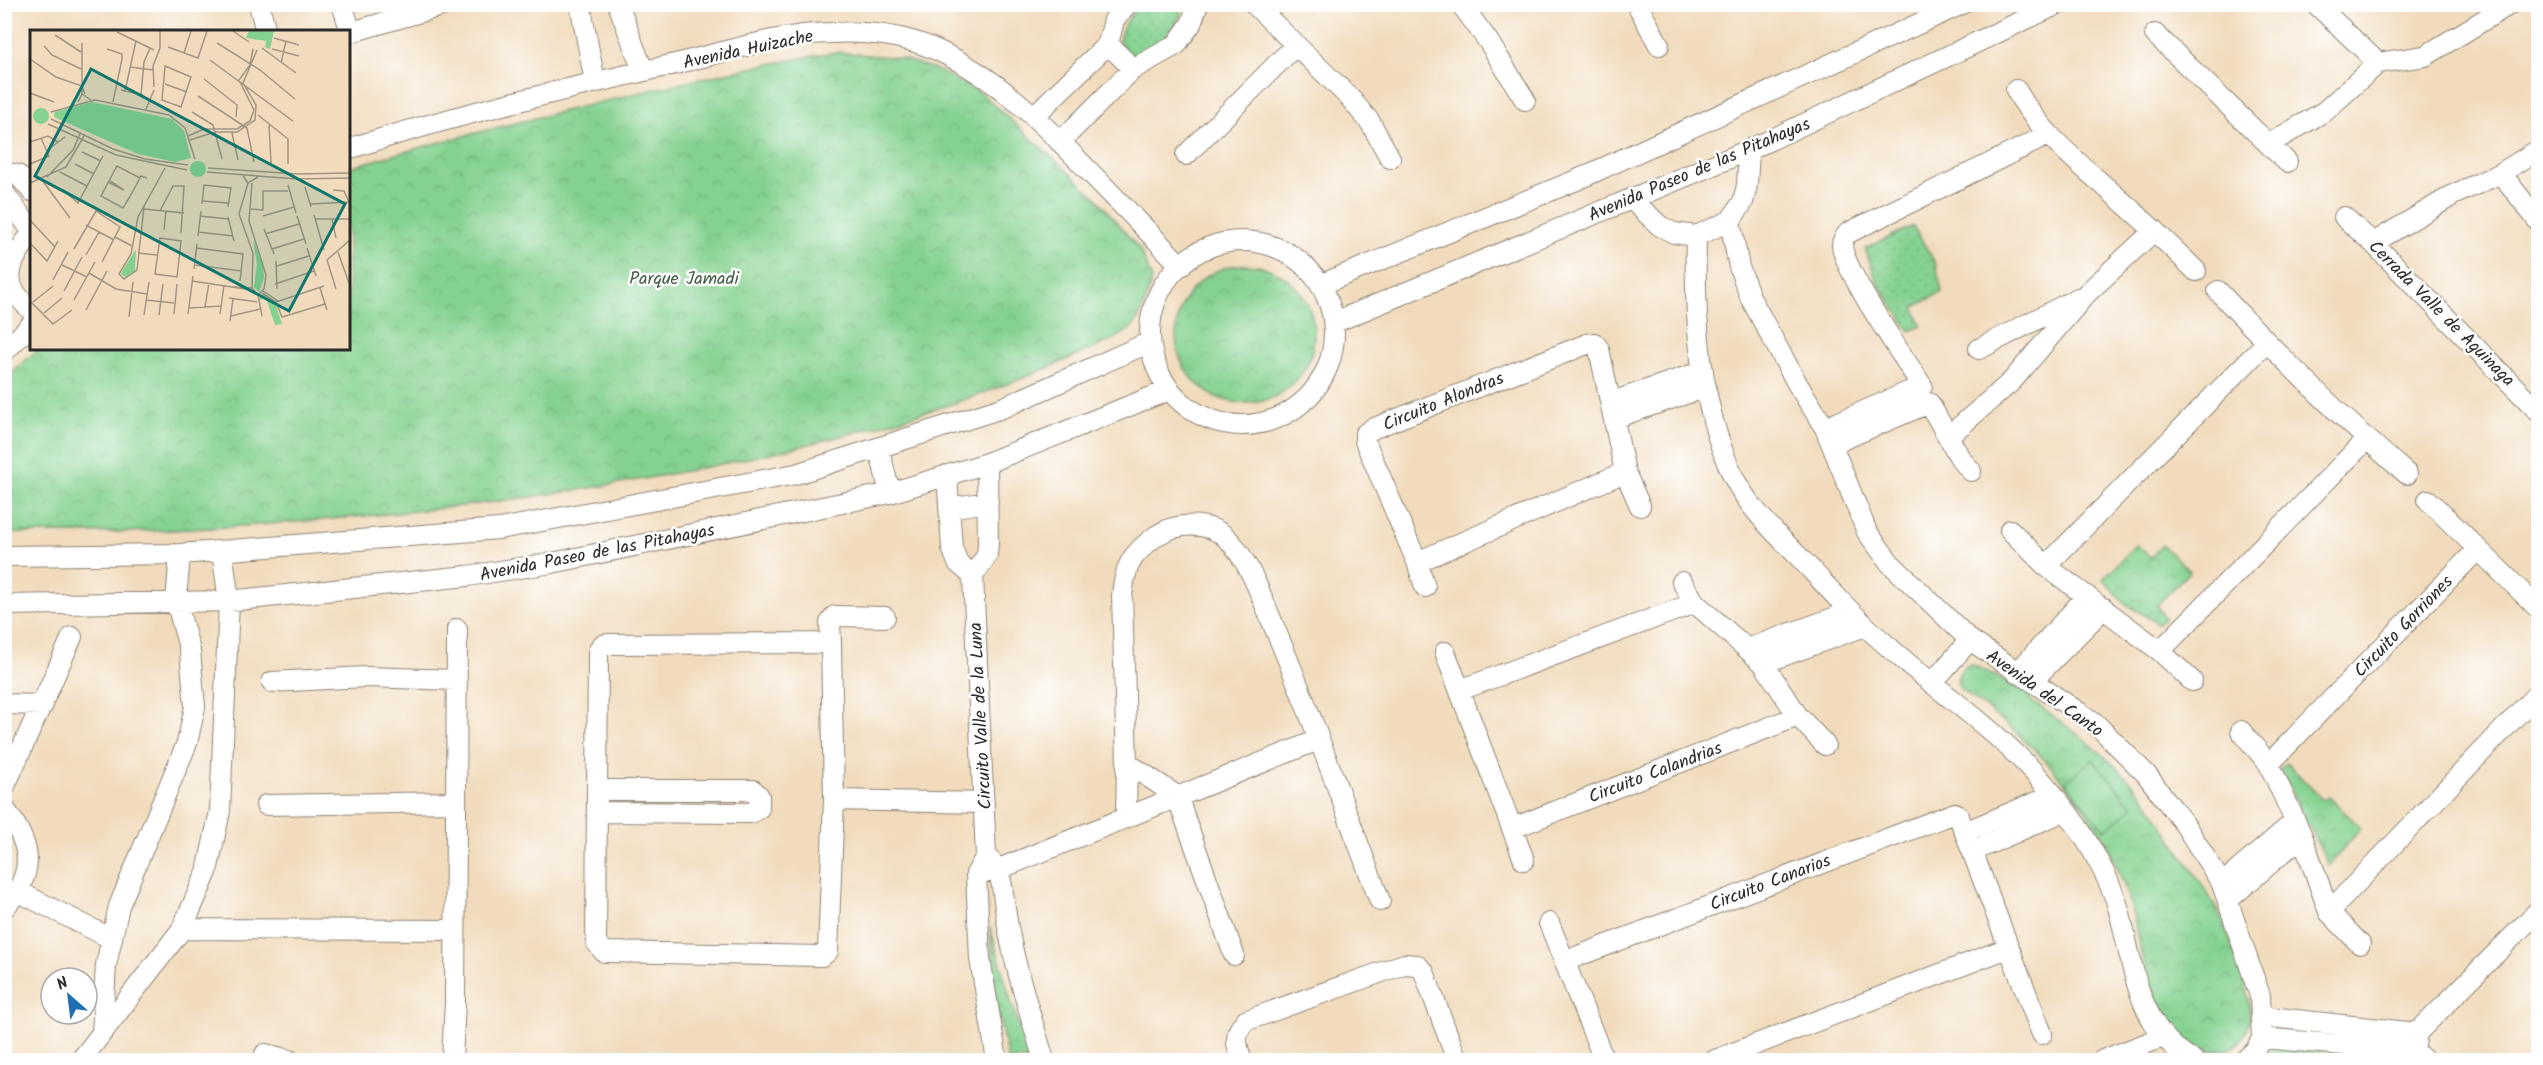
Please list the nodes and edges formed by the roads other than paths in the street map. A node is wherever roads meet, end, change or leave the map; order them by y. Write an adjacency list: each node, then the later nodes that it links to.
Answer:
1 (259, 4): 15 (street)
2 (342, 4): 16 (street)
3 (448, 4): 17 (street)
4 (580, 4): 25 (street)
5 (618, 4): 24 (street)
6 (1127, 4): 19 (street)
7 (1198, 4): 23 (street)
8 (1254, 4): 20 (street)
9 (1461, 4): 27 (street)
10 (1637, 4): 21 (street)
11 (1962, 4): 53 (street)
12 (2058, 4): 33 (street, Avenida Paseo de las Pitahayas)
13 (2316, 4): 22 (street)
14 (2510, 4): 22 (street)
15 (266, 30)
16 (349, 30)
17 (350, 32)
18 (2155, 34): 31 (street)
19 (1108, 44): 23 (street); 28 (street)
20 (1296, 45): 35 (street); 36 (street)
21 (1659, 45)
22 (2378, 63): 31 (street)
23 (1133, 69): 30 (street)
24 (643, 71): 25 (street, Avenida Huizache); 28 (street, Avenida Huizache)
25 (596, 82): 32 (street, Avenida Huizache)
26 (2016, 90): 29 (street)
27 (1525, 100)
28 (1035, 115): 30 (street, Avenida Huizache)
29 (2048, 135): 47 (street); 67 (street)
30 (1060, 142): 51 (street, Avenida Huizache)
31 (2269, 144): 37 (street)
32 (350, 148)
33 (1749, 150): 42 (street, Avenida Paseo de las Pitahayas); 44 (street)
34 (2538, 150): 39 (street)
35 (1186, 155)
36 (1390, 158)
37 (2287, 162)
38 (4, 172): 40 (street)
39 (2501, 172): 45 (street); 50 (street)
40 (30, 189)
41 (4, 193): 46 (street)
42 (1631, 199): 49 (street); 57 (street, Avenida Paseo de las Pitahayas)
43 (2344, 216): 50 (street, Cerrada Valle de Aguinaga)
44 (1730, 221): 49 (street); 67 (street, Avenida del Canto)
45 (2538, 221)
46 (30, 230)
47 (2155, 230): 52 (street); 55 (street)
48 (30, 236): 56 (street)
49 (1696, 236): 63 (street)
50 (2373, 243): 66 (street, Cerrada Valle de Aguinaga)
51 (1181, 266): 53 (street); 59 (street)
52 (2196, 271)
53 (1322, 284): 57 (street)
54 (2218, 291): 60 (street)
55 (2086, 294): 61 (street); 68 (street)
56 (30, 309)
57 (1335, 322): 64 (street)
58 (30, 326): 62 (street)
59 (1150, 342): 64 (street); 70 (street)
60 (2267, 342): 69 (street); 87 (street)
61 (1979, 349)
62 (4, 352)
63 (1705, 379): 65 (street); 98 (street)
64 (1169, 390): 71 (street, Avenida Paseo de las Pitahayas)
65 (1613, 410): 73 (street, Circuito Alondras); 86 (street, Circuito Alondras)
66 (2538, 411)
67 (1828, 436): 68 (street); 103 (street, Avenida del Canto)
68 (1949, 436): 72 (street)
69 (2367, 440): 74 (street); 106 (street)
70 (879, 449): 76 (street); 83 (street)
71 (987, 463): 75 (street, Avenida Paseo de las Pitahayas); 78 (street)
72 (1971, 471)
73 (1625, 472): 79 (street, Circuito Alondras); 86 (street)
74 (2407, 474)
75 (946, 475): 76 (street, Avenida Paseo de las Pitahayas); 80 (street)
76 (890, 493): 93 (street, Avenida Paseo de las Pitahayas)
77 (2428, 500): 82 (street)
78 (988, 502): 80 (street); 88 (street)
79 (1640, 506)
80 (949, 508): 88 (street)
81 (2010, 530): 87 (street)
82 (2478, 549): 97 (street); 123 (street, Circuito Gorriones)
83 (222, 551): 84 (street); 93 (street)
84 (180, 554): 85 (street); 92 (street)
85 (4, 556)
86 (1417, 562): 90 (street, Circuito Alondras)
87 (2046, 566): 91 (street)
88 (973, 576): 129 (street, Circuito Valle de la Luna)
89 (1682, 582): 94 (street)
90 (1425, 587)
91 (2087, 596): 96 (street); 109 (street)
92 (176, 601): 93 (street, Avenida Paseo de las Pitahayas); 95 (street, Avenida Paseo de las Pitahayas); 150 (street)
93 (230, 601): 148 (street)
94 (1695, 603): 105 (street); 114 (street)
95 (4, 605)
96 (2103, 608): 106 (street); 109 (street)
97 (2538, 608)
98 (1850, 612): 100 (street); 105 (street)
99 (885, 617): 104 (street)
100 (1865, 626): 108 (street); 113 (street)
101 (457, 629): 110 (street)
102 (72, 637): 117 (street)
103 (1970, 640): 109 (street, Avenida del Canto); 113 (street, Avenida del Canto)
104 (831, 643): 125 (street); 127 (street)
105 (1747, 649): 108 (street)
106 (2160, 651): 111 (street)
107 (1445, 652): 114 (street)
108 (1763, 663): 118 (street)
109 (2025, 676): 142 (street, Avenida del Canto)
110 (456, 680): 112 (street); 128 (street)
111 (2192, 681)
112 (272, 682)
113 (1932, 683): 130 (street)
114 (1460, 690): 135 (street)
115 (2538, 693): 146 (street)
116 (4, 704): 117 (street)
117 (43, 705): 124 (street)
118 (1798, 716): 121 (street); 135 (street, Circuito Calandrias)
119 (2241, 731): 123 (street)
120 (1318, 740): 122 (street); 126 (street); 143 (street)
121 (1825, 745)
122 (1127, 763): 126 (street); 134 (street)
123 (2269, 764): 136 (street)
124 (4, 788)
125 (598, 790): 133 (street); 133 (street)
126 (1177, 796): 134 (street); 153 (street)
127 (834, 800): 129 (street); 133 (street)
128 (455, 802): 131 (street); 149 (street)
129 (984, 803): 140 (street, Circuito Valle de la Luna)
130 (2059, 803): 137 (street); 138 (street); 158 (street)
131 (266, 805)
132 (4, 808): 141 (street)
133 (598, 812)
134 (1126, 816): 140 (street)
135 (1513, 828): 139 (street)
136 (2298, 829): 142 (street); 146 (street)
137 (1965, 832): 138 (street, Circuito Canarios); 154 (street, Circuito Canarios)
138 (1972, 851): 152 (street, Circuito Canarios)
139 (1524, 860)
140 (993, 863): 166 (street); 167 (street, Circuito Valle de la Luna)
141 (19, 892): 144 (street); 150 (street)
142 (2225, 892): 155 (street, Avenida del Canto)
143 (1380, 901)
144 (4, 908)
145 (2538, 911): 160 (street)
146 (2329, 912): 151 (street)
147 (1550, 923): 154 (street)
148 (182, 929): 149 (street); 156 (street)
149 (453, 930): 165 (street)
150 (112, 939): 156 (street)
151 (2360, 944)
152 (2008, 948): 157 (street, Circuito Canarios); 171 (street)
153 (1234, 955)
154 (1565, 961): 170 (street)
155 (2261, 1016): 159 (street, Avenida del Canto); 160 (street)
156 (102, 1033): 163 (street)
157 (2042, 1034)
158 (2163, 1037): 162 (street); 172 (street)
159 (2262, 1038): 160 (street); 173 (street)
160 (2418, 1048)
161 (265, 1054): 164 (street)
162 (2178, 1058)
163 (81, 1060)
164 (289, 1060)
165 (452, 1060)
166 (997, 1060)
167 (1044, 1060)
168 (1242, 1060): 169 (street)
169 (1457, 1060)
170 (1604, 1060)
171 (1715, 1060)
172 (2103, 1060)
173 (2245, 1060)

